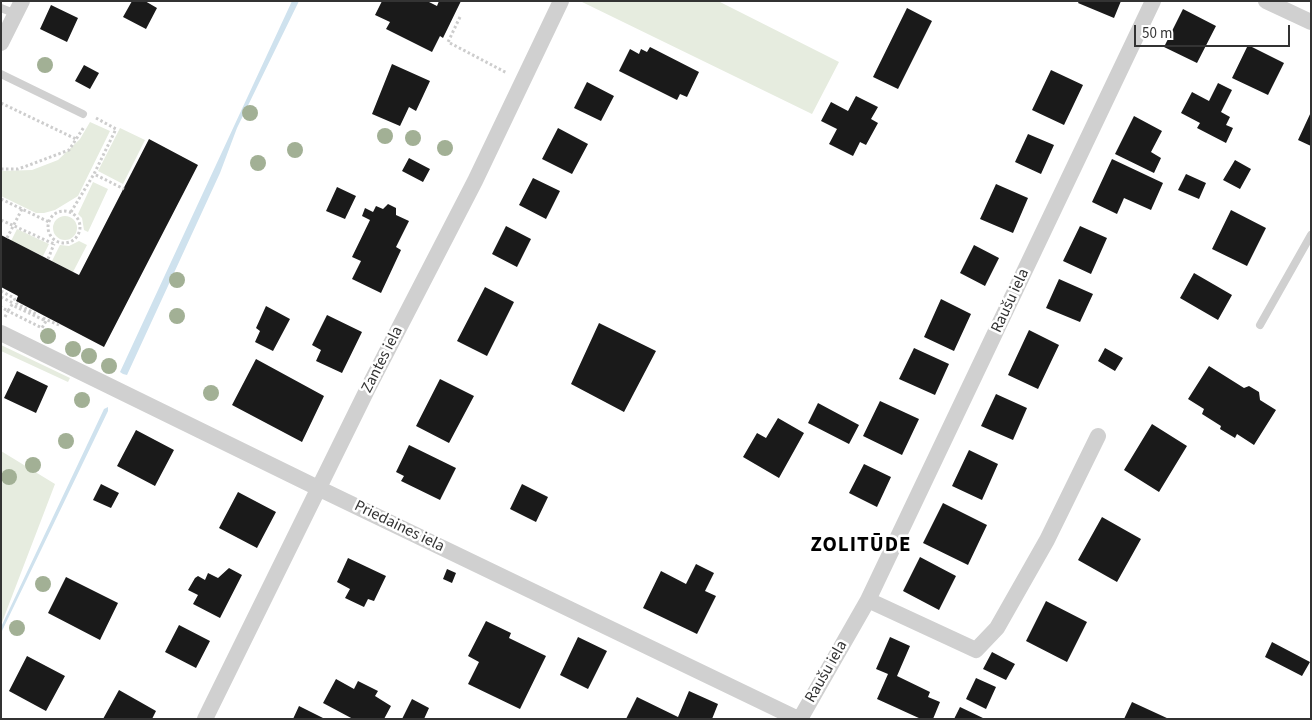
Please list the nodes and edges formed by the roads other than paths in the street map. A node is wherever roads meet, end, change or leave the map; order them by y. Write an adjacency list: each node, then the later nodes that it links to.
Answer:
1 (561, 1): 13 (street, Zantes iela)
2 (1153, 1): 14 (street, Raušu iela)
3 (1266, 1): 5 (street)
4 (13, 8): 6 (street)
5 (1311, 22)
6 (1, 43)
7 (1, 74): 8 (lane)
8 (83, 114)
9 (1311, 235): 10 (lane)
10 (1260, 325)
11 (1, 333): 13 (street, Priedaines iela)
12 (1098, 436): 14 (street)
13 (320, 489): 15 (street, Zantes iela); 16 (street, Priedaines iela)
14 (868, 600): 16 (street, Raušu iela)
15 (205, 719)
16 (799, 719)

